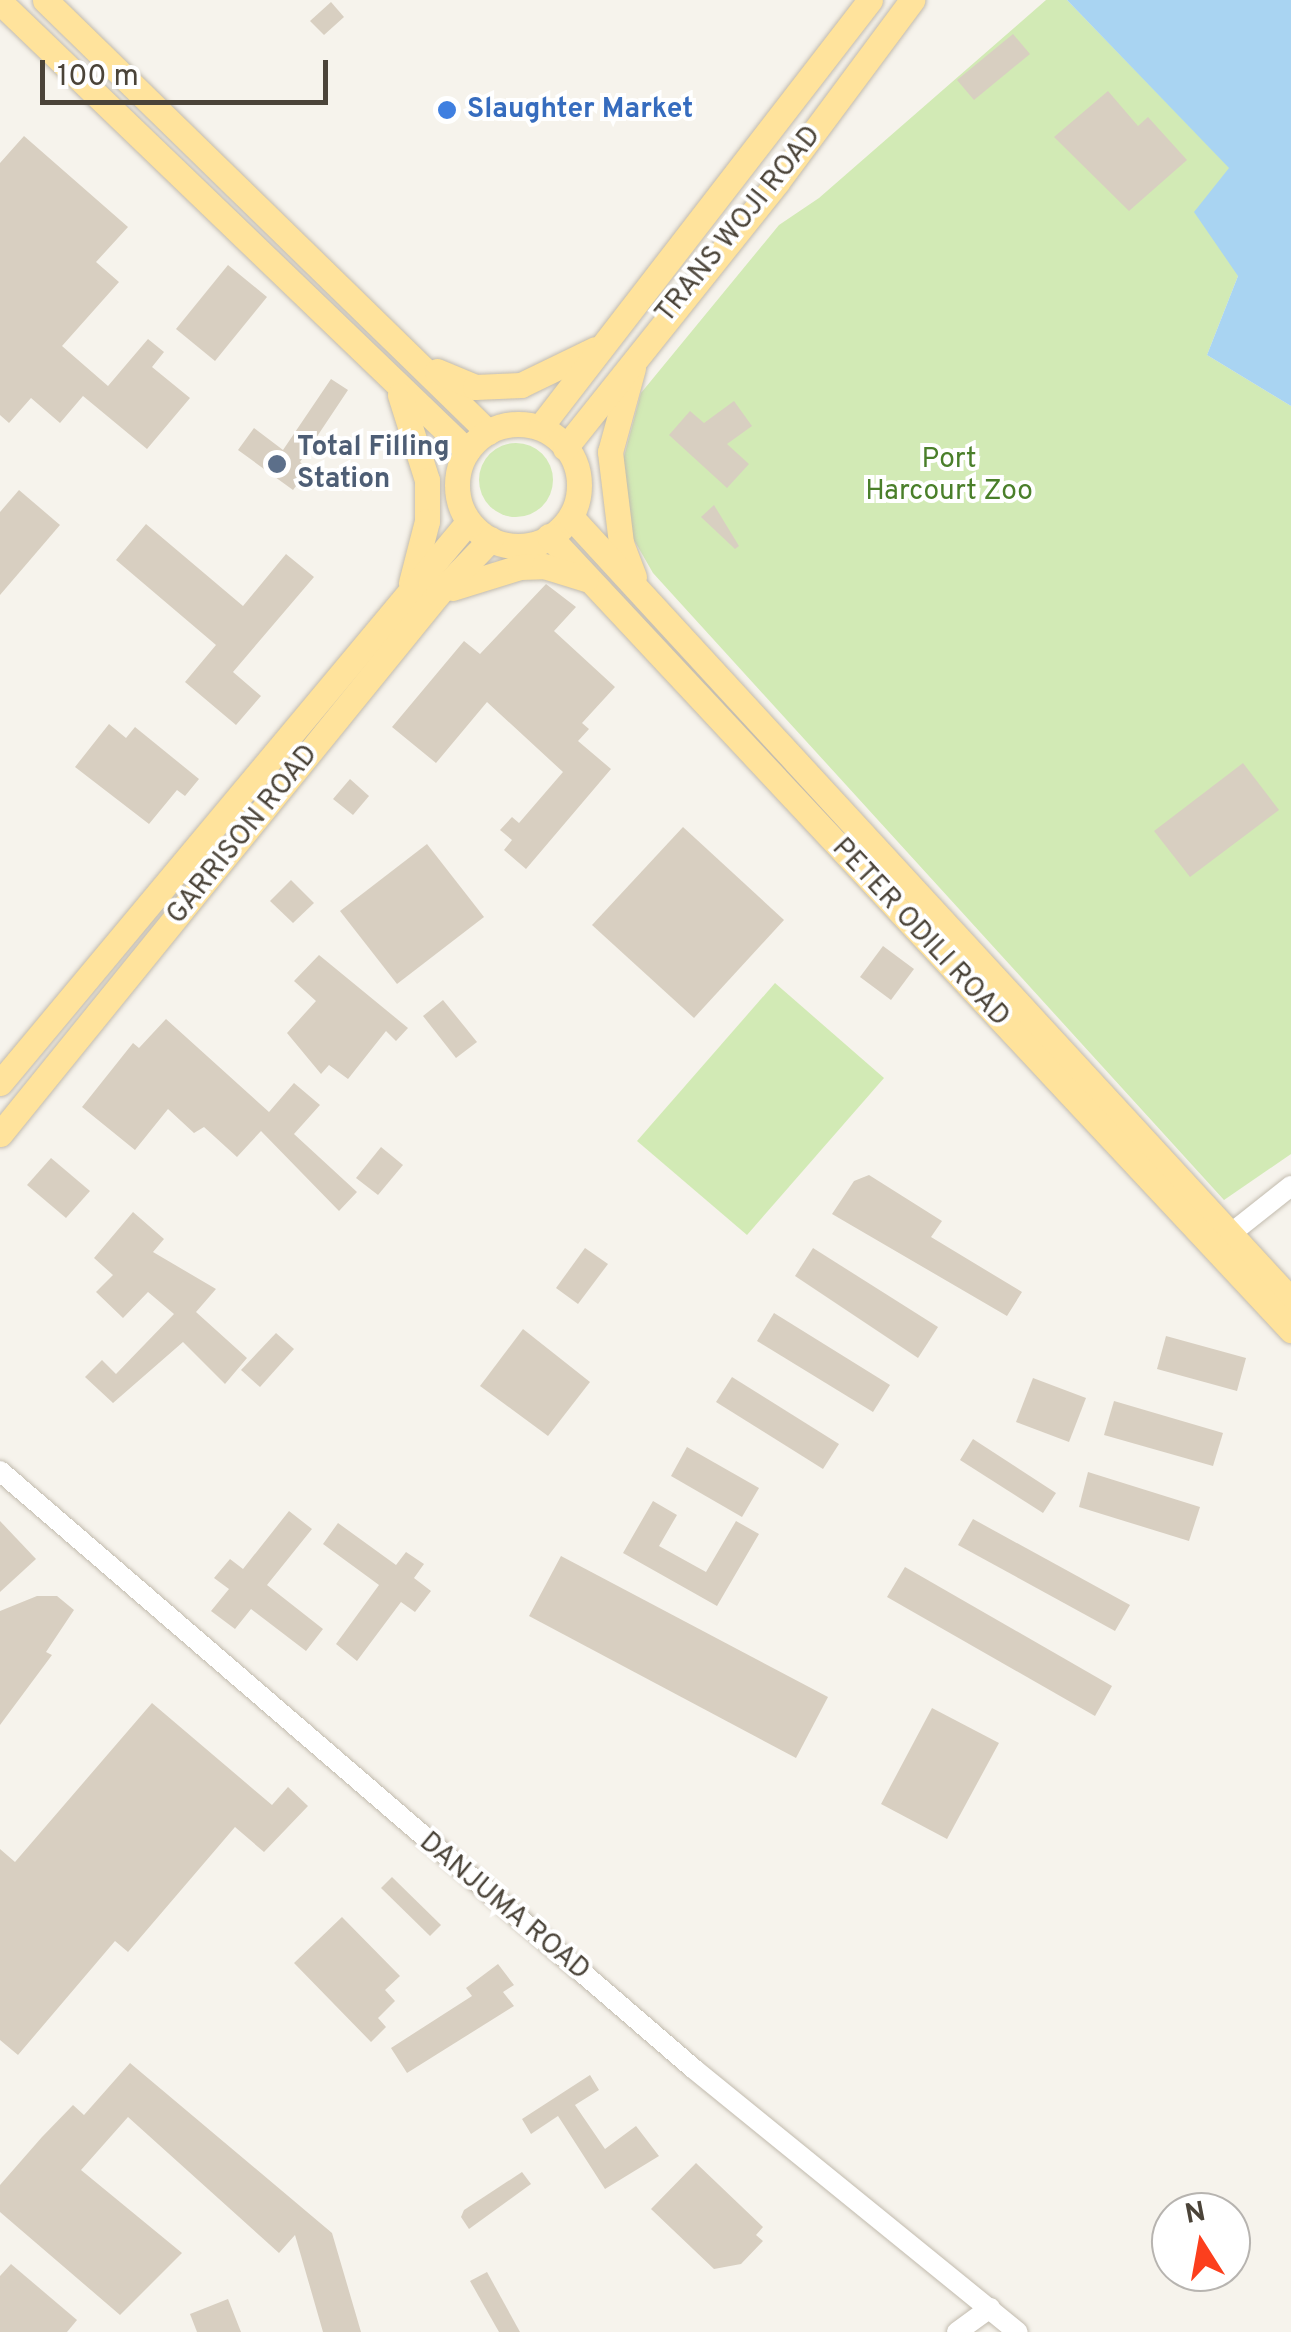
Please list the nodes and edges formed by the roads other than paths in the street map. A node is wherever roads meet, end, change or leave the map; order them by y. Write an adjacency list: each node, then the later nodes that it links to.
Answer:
1 (45, 0): 7 (main road)
2 (870, 0): 5 (main road, TRANS WOJI ROAD)
3 (0, 2): 8 (main road)
4 (907, 7): 6 (main road, TRANS WOJI ROAD)
5 (616, 335): 7 (main road); 9 (main road, TRANS WOJI ROAD)
6 (641, 345): 11 (main road, TRANS WOJI ROAD); 20 (main road)
7 (420, 362): 10 (main road)
8 (390, 377): 12 (main road); 18 (main road)
9 (541, 426): 10 (main road); 11 (main road)
10 (488, 432): 12 (main road)
11 (565, 448): 13 (main road)
12 (466, 451): 14 (main road)
13 (571, 517): 15 (main road); 20 (main road, PETER ODILI ROAD)
14 (468, 522): 16 (main road); 18 (main road, GARRISON ROAD)
15 (549, 536): 16 (main road); 17 (main road, PETER ODILI ROAD)
16 (491, 539): 19 (main road, GARRISON ROAD)
17 (593, 582): 19 (main road); 24 (main road, PETER ODILI ROAD)
18 (407, 594): 21 (main road, GARRISON ROAD)
19 (438, 594): 22 (main road, GARRISON ROAD)
20 (642, 595): 24 (main road, PETER ODILI ROAD)
21 (0, 1083)
22 (0, 1134)
23 (1291, 1186): 24 (street)
24 (1222, 1242): 25 (main road, PETER ODILI ROAD); 26 (main road, PETER ODILI ROAD)
25 (1291, 1300)
26 (1291, 1330)
27 (0, 1471): 28 (street, DANJUMA ROAD)
28 (990, 2308): 29 (street); 30 (street, DANJUMA ROAD)
29 (957, 2332)
30 (1018, 2332)

